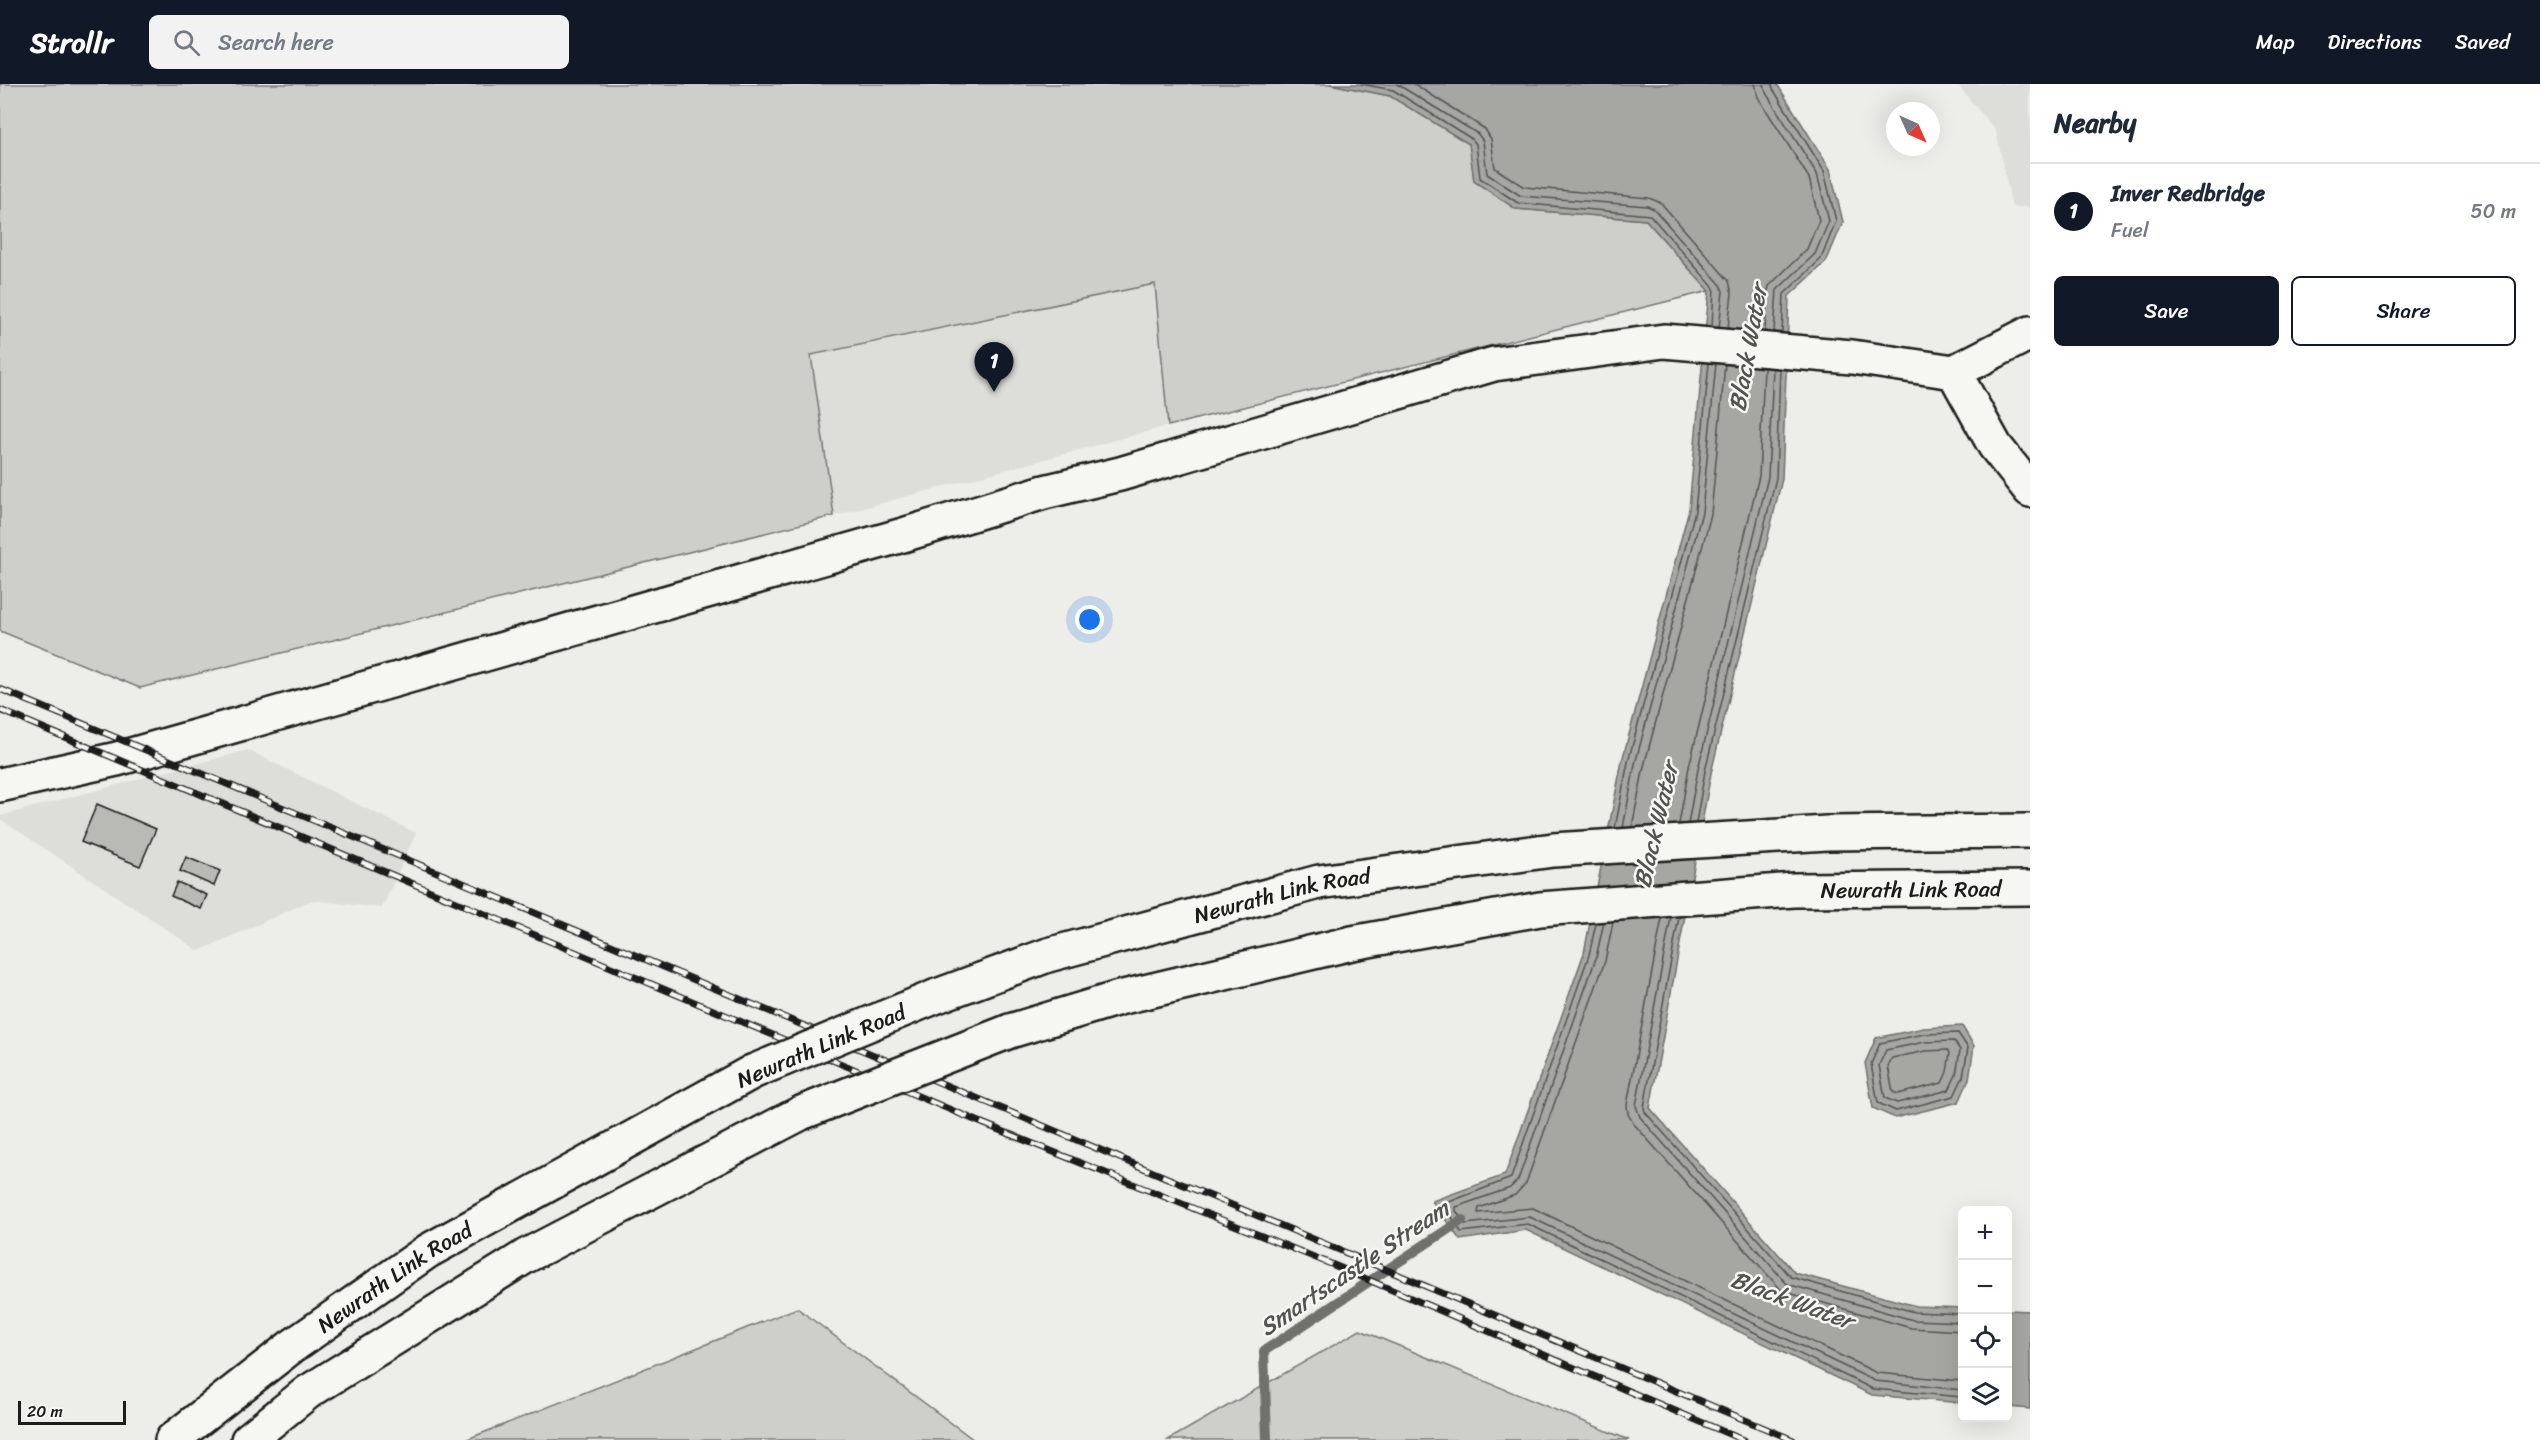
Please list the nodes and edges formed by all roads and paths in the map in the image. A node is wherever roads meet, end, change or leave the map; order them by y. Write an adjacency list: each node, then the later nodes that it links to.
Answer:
1 (2030, 333): 2 (main road)
2 (1954, 372): 3 (main road); 4 (main road)
3 (2030, 490)
4 (0, 785)
5 (2030, 831): 7 (main road, Newrath Link Road, bridge)
6 (2030, 888): 8 (main road, Newrath Link Road, bridge)
7 (172, 1440)
8 (248, 1440)

